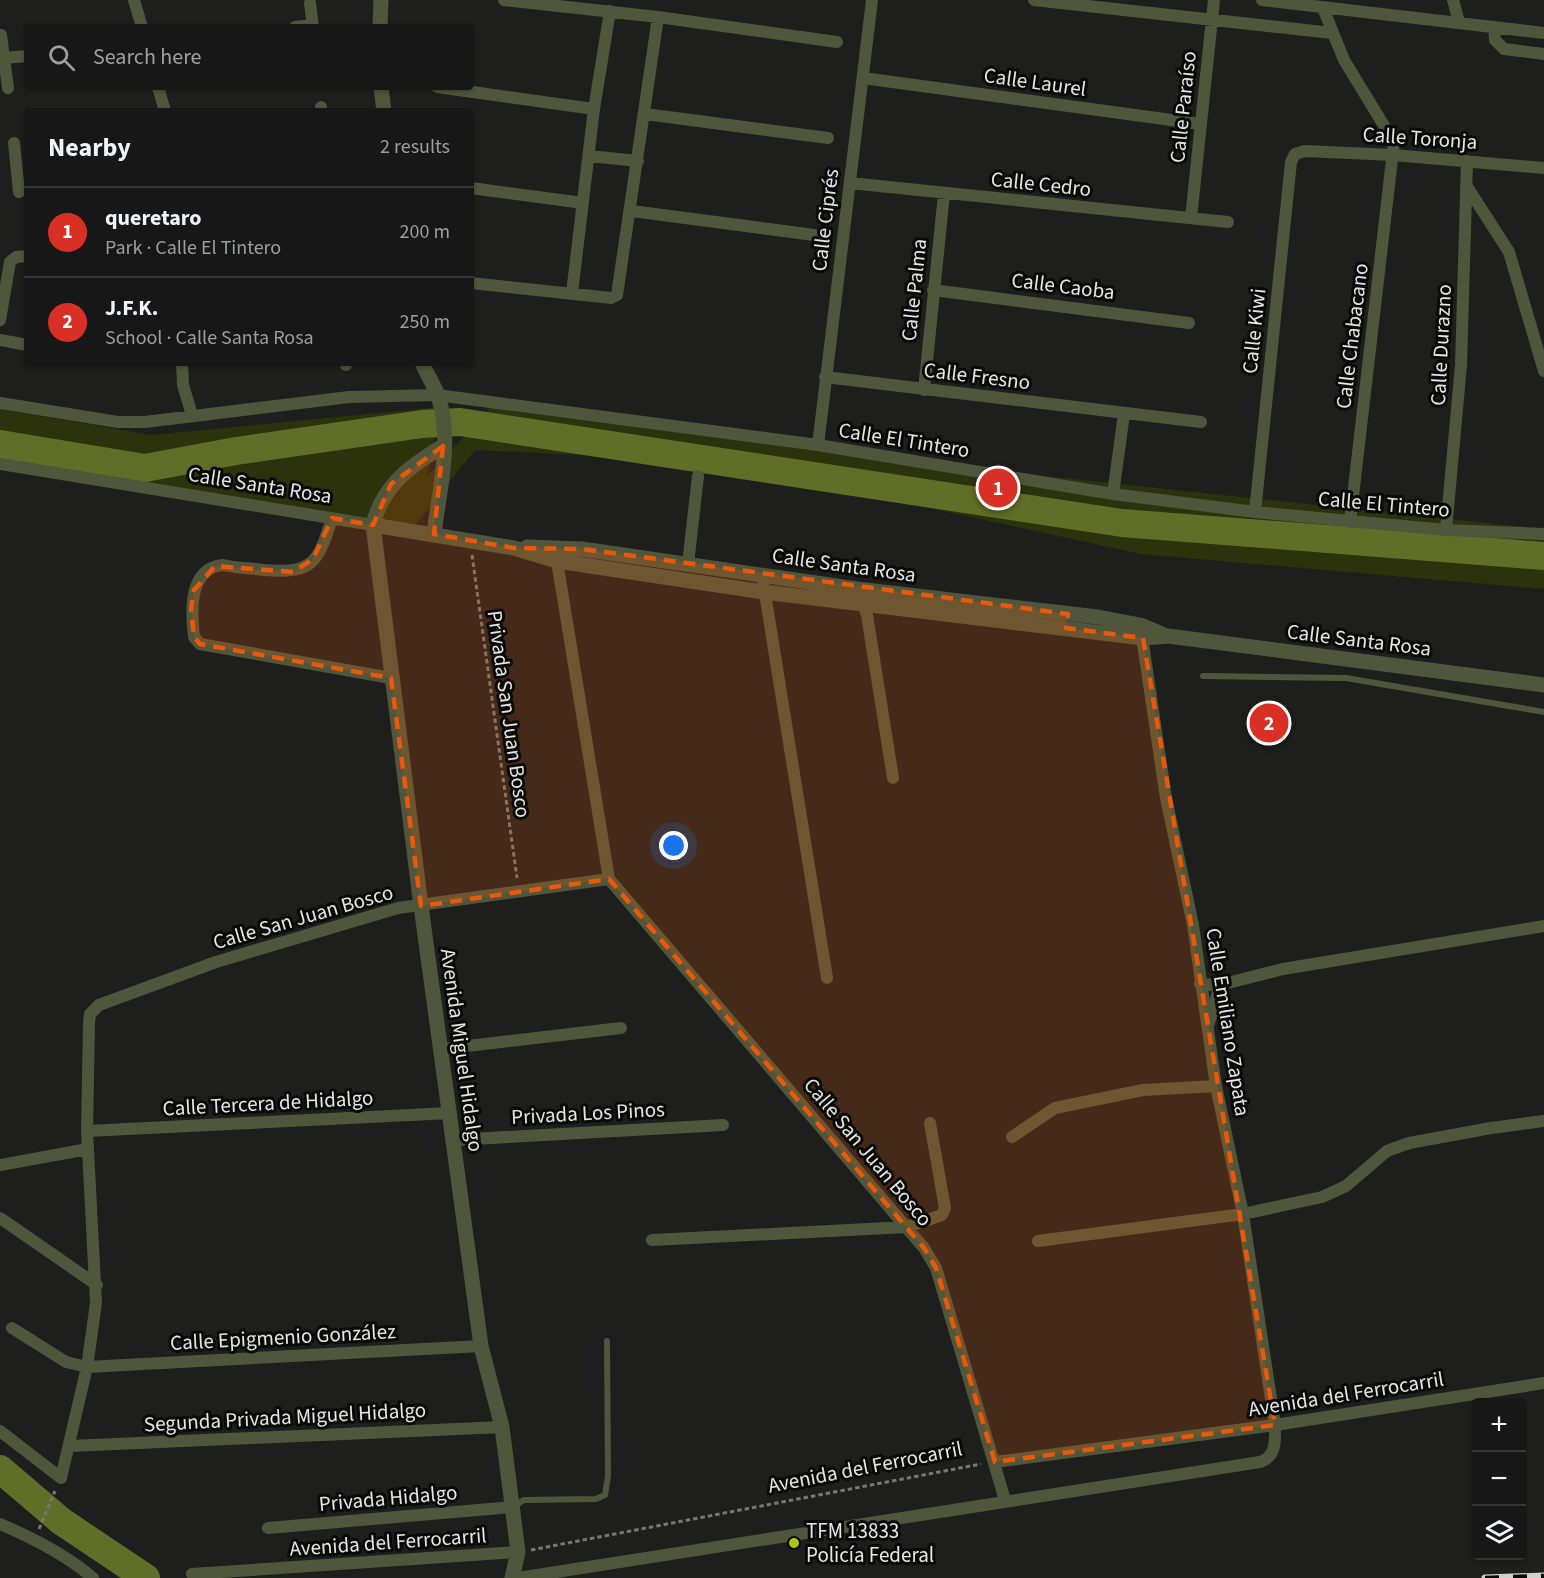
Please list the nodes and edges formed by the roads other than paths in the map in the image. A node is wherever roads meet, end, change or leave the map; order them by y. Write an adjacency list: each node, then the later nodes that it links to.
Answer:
1 (134, 0): 15 (street)
2 (381, 0): 17 (street)
3 (504, 0): 11 (street)
4 (872, 0): 26 (street, Calle Ciprés)
5 (1034, 0): 13 (street)
6 (1214, 0): 13 (street, Calle Paraíso)
7 (1262, 0): 10 (street)
8 (1453, 0): 14 (street)
9 (310, 3): 16 (street)
10 (1323, 8): 14 (street); 19 (street)
11 (610, 11): 12 (street); 33 (street)
12 (658, 17): 22 (street); 34 (street)
13 (1212, 20): 19 (street); 35 (street, Calle Paraíso)
14 (1459, 22): 18 (street)
15 (141, 24)
16 (313, 24)
17 (380, 24)
18 (1494, 27): 20 (street); 23 (street)
19 (1332, 33): 39 (street)
20 (1544, 33)
21 (1, 35): 25 (street)
22 (837, 42)
23 (1544, 54)
24 (24, 56): 25 (street)
25 (4, 58): 27 (street)
26 (863, 78): 35 (street, Calle Laurel); 45 (street, Calle Ciprés)
27 (8, 88)
28 (159, 90): 31 (street)
29 (381, 90): 32 (street)
30 (458, 90): 33 (street)
31 (164, 108)
32 (384, 108)
33 (594, 109): 40 (street)
34 (645, 114): 36 (street); 42 (street)
35 (1202, 124): 52 (street, Calle Paraíso)
36 (828, 138)
37 (14, 143): 41 (street)
38 (1294, 154): 39 (street, Calle Toronja); 78 (street, Calle Kiwi)
39 (1393, 155): 43 (street, Calle Toronja); 80 (street, Calle Chabacano)
40 (589, 156): 42 (street); 50 (street)
41 (21, 158): 48 (street)
42 (638, 161): 51 (street)
43 (1467, 161): 44 (street, Calle Toronja); 46 (street, Calle Durazno)
44 (1544, 168)
45 (850, 183): 49 (street, Calle Cedro); 66 (street, Calle Ciprés)
46 (1466, 185): 65 (street); 82 (street, Calle Durazno)
47 (474, 188): 50 (street)
48 (19, 192)
49 (944, 194): 52 (street, Calle Cedro); 57 (street, Calle Palma)
50 (583, 203): 58 (street)
51 (632, 211): 54 (street); 58 (street)
52 (1191, 218): 53 (street, Calle Cedro)
53 (1228, 222)
54 (814, 235)
55 (24, 257): 59 (street)
56 (474, 283): 58 (street)
57 (933, 290): 60 (street, Calle Caoba); 67 (street, Calle Palma)
58 (572, 293)
59 (0, 320)
60 (1189, 322)
61 (0, 340): 62 (street)
62 (24, 344)
63 (182, 366): 71 (street)
64 (423, 366): 68 (street)
65 (1544, 371)
66 (825, 377): 67 (street, Calle Fresno); 74 (street, Calle Ciprés)
67 (924, 390): 70 (street, Calle Fresno)
68 (439, 401): 71 (street, Calle El Tintero); 73 (street); 74 (street, Calle El Tintero)
69 (0, 403): 71 (street, Calle El Tintero)
70 (1124, 414): 72 (street, Calle Fresno); 77 (street)
71 (192, 415)
72 (1201, 422)
73 (443, 441): 81 (street); 83 (street)
74 (818, 445): 77 (street, Calle El Tintero)
75 (0, 464): 79 (street, Calle Santa Rosa)
76 (698, 476): 88 (street)
77 (1113, 494): 78 (street, Calle El Tintero)
78 (1255, 512): 80 (street, Calle El Tintero)
79 (332, 518): 81 (street, Calle Santa Rosa); 95 (street)
80 (1350, 522): 82 (street, Calle El Tintero)
81 (373, 525): 83 (street, Calle Santa Rosa); 95 (street, Avenida Miguel Hidalgo)
82 (1446, 530): 84 (street, Calle El Tintero)
83 (434, 534): 85 (street, Calle Santa Rosa)
84 (1544, 534)
85 (514, 548): 86 (street, Calle Santa Rosa); 87 (street, Calle Santa Rosa)
86 (661, 560): 88 (street, Calle Santa Rosa); 90 (street)
87 (556, 561): 90 (street, Calle Santa Rosa); 99 (street)
88 (688, 564): 89 (street, Calle Santa Rosa)
89 (762, 575): 91 (street); 92 (street, Calle Santa Rosa)
90 (659, 576): 91 (street, Calle Santa Rosa)
91 (764, 592): 92 (street, Calle Santa Rosa); 102 (street)
92 (860, 596): 93 (street, Calle Santa Rosa); 98 (street)
93 (1141, 632): 96 (street, Calle Santa Rosa); 103 (street, Calle Emiliano Zapata)
94 (1203, 676): 97 (lane)
95 (391, 678): 100 (street, Avenida Miguel Hidalgo)
96 (1544, 685)
97 (1544, 712)
98 (893, 778)
99 (609, 879): 100 (street, Calle San Juan Bosco); 120 (street, Calle San Juan Bosco)
100 (421, 906): 107 (street, Avenida Miguel Hidalgo); 113 (street, Calle San Juan Bosco)
101 (1544, 926): 104 (street)
102 (827, 978)
103 (1200, 984): 104 (street); 106 (street, Calle Emiliano Zapata)
104 (1220, 985): 106 (street)
105 (621, 1028): 107 (street)
106 (1207, 1030): 108 (street, Calle Emiliano Zapata)
107 (442, 1048): 109 (street, Avenida Miguel Hidalgo)
108 (1216, 1086): 114 (street); 118 (street, Calle Emiliano Zapata)
109 (450, 1113): 113 (street, Calle Tercera de Hidalgo); 115 (street, Avenida Miguel Hidalgo)
110 (1544, 1121): 118 (street)
111 (930, 1123): 120 (street)
112 (723, 1125): 115 (street, Privada Los Pinos)
113 (87, 1131): 116 (street)
114 (1012, 1137)
115 (454, 1140): 126 (street, Avenida Miguel Hidalgo)
116 (88, 1149): 117 (street); 123 (street)
117 (0, 1165)
118 (1243, 1215): 122 (street); 129 (street, Calle Emiliano Zapata)
119 (0, 1218): 123 (street)
120 (907, 1227): 121 (street); 133 (street, Calle San Juan Bosco)
121 (652, 1240)
122 (1038, 1241)
123 (97, 1285): 127 (street)
124 (12, 1328): 127 (street)
125 (607, 1341): 135 (lane)
126 (481, 1346): 127 (street, Calle Epigmenio González); 130 (street, Avenida Miguel Hidalgo)
127 (87, 1367): 132 (street)
128 (1544, 1383): 129 (street, Avenida del Ferrocarril)
129 (1275, 1425): 133 (street, Avenida del Ferrocarril); 134 (street, Calle Emiliano Zapata)
130 (502, 1427): 132 (street, Segunda Privada Miguel Hidalgo); 135 (street, Avenida Miguel Hidalgo)
131 (0, 1431): 132 (street)
132 (70, 1446)
133 (995, 1462): 134 (street, Calle San Juan Bosco)
134 (1005, 1500): 142 (street, Calle Emiliano Zapata)
135 (512, 1507): 137 (street, Privada Hidalgo); 138 (street, Avenida Miguel Hidalgo)
136 (0, 1524): 140 (street)
137 (268, 1528)
138 (518, 1552): 139 (street, Avenida del Ferrocarril); 141 (street, Avenida Miguel Hidalgo)
139 (192, 1574)
140 (93, 1578)
141 (512, 1578)
142 (518, 1578)

